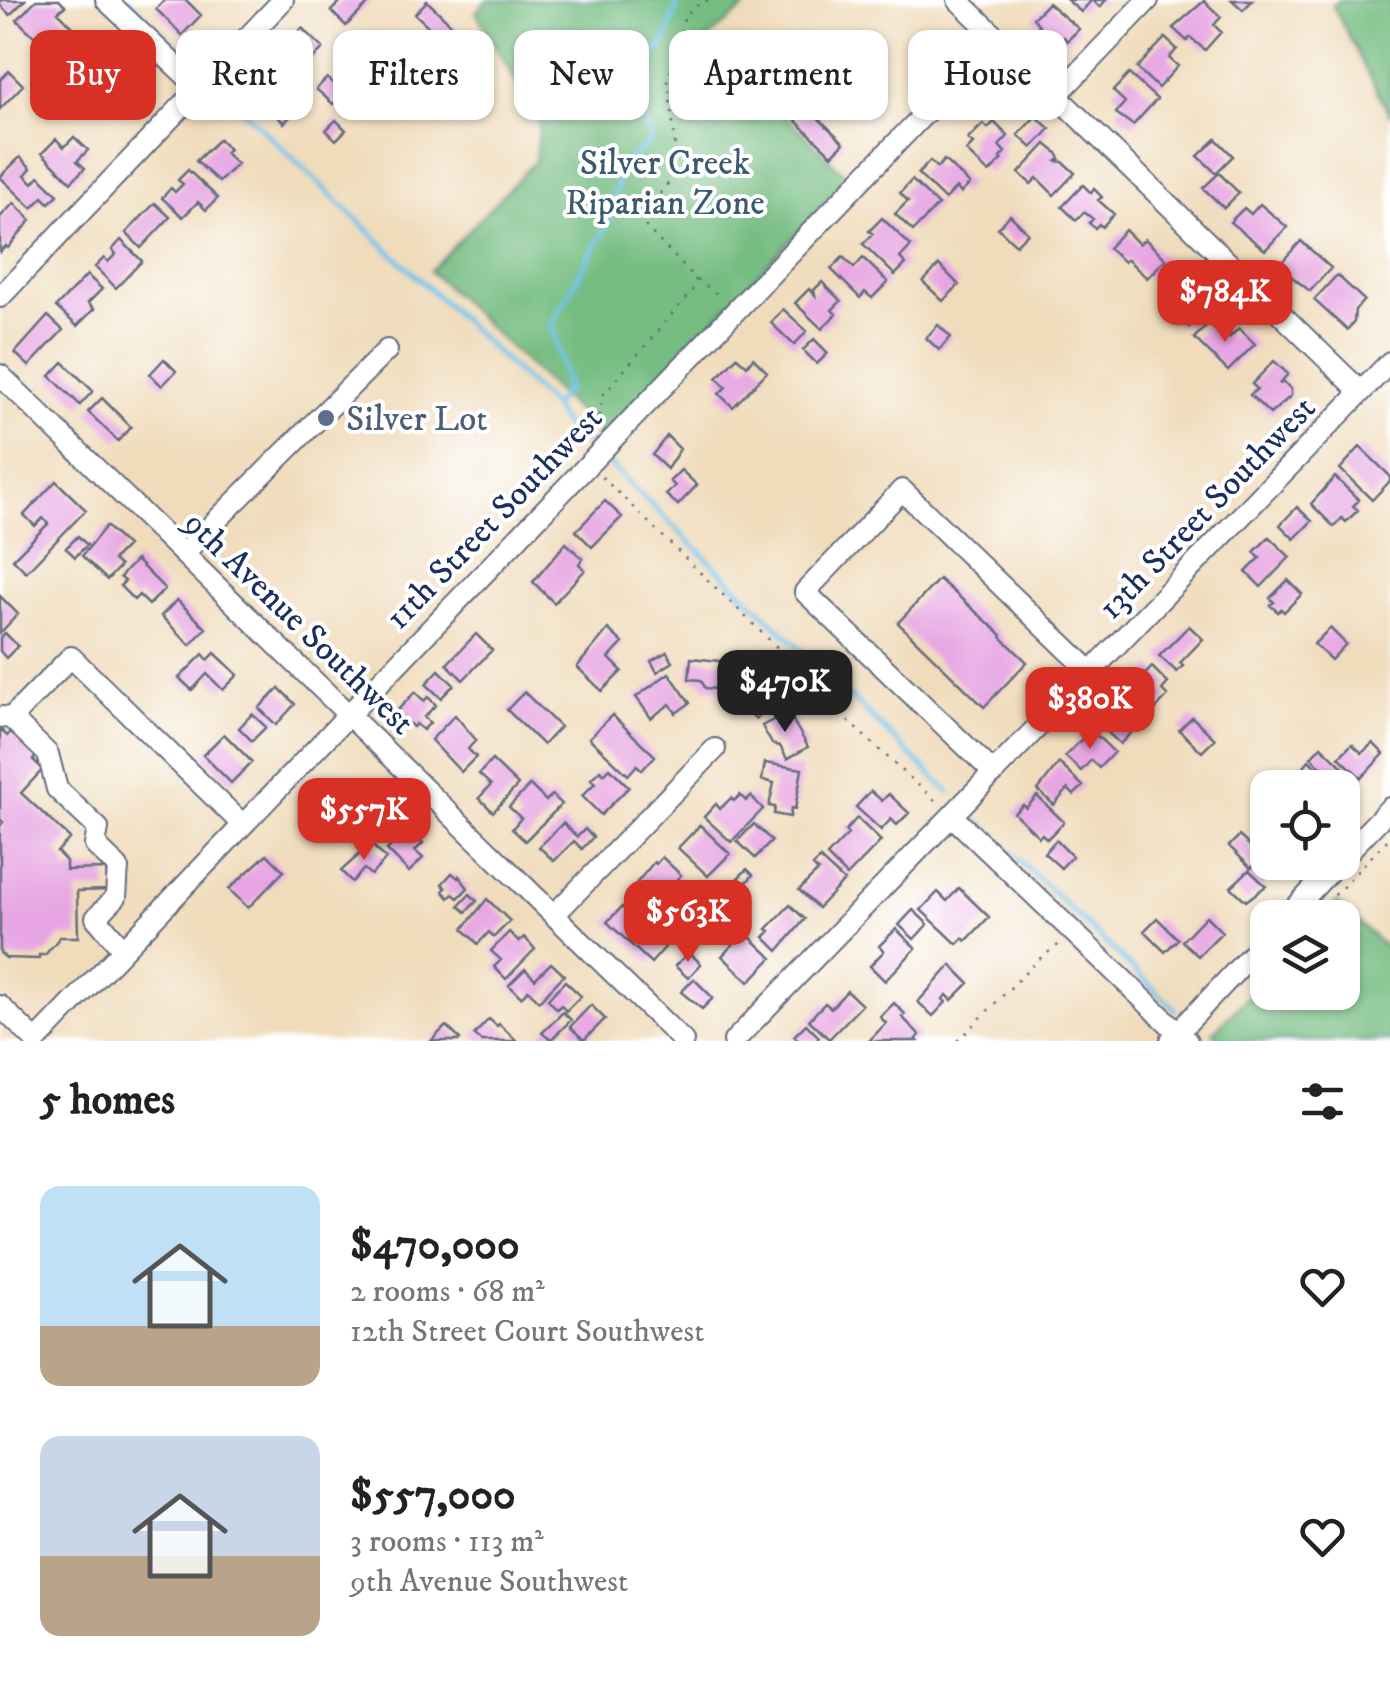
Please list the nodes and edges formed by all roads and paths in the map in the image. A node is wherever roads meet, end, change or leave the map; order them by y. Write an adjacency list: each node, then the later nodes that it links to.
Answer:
1 (106, 0): 8 (street)
2 (283, 0): 6 (street)
3 (708, 0): 13 (path)
4 (958, 0): 7 (street)
5 (1148, 0): 9 (street)
6 (254, 30)
7 (989, 30)
8 (176, 66)
9 (1067, 85)
10 (1067, 107): 19 (street)
11 (176, 112): 14 (street)
12 (918, 120): 15 (street, 11th Street Southwest)
13 (696, 279): 15 (path); 20 (path)
14 (0, 297)
15 (736, 310): 24 (street, 11th Street Southwest)
16 (387, 350): 22 (street)
17 (1390, 362): 19 (street, 13th Street Southwest)
18 (0, 375): 22 (street, 9th Avenue Southwest)
19 (1360, 392): 23 (street, 13th Street Southwest)
20 (598, 440)
21 (594, 469): 29 (path)
22 (184, 554): 24 (street, 9th Avenue Southwest)
23 (1092, 672): 27 (street, 13th Street Southwest); 27 (street)
24 (347, 714): 30 (street, 11th Street Southwest); 36 (street, 9th Avenue Southwest)
25 (6, 717): 30 (street); 38 (street)
26 (715, 749): 36 (street)
27 (994, 773): 29 (street, 13th Street Southwest)
28 (1390, 808): 32 (street)
29 (948, 813): 37 (street); 44 (street, 13th Street Southwest)
30 (242, 824): 38 (street, 11th Street Southwest)
31 (1390, 836): 35 (path)
32 (1360, 839)
33 (1321, 880): 34 (street)
34 (1303, 900)
35 (1330, 900)
36 (554, 915): 43 (street, 9th Avenue Southwest)
37 (1076, 937): 41 (street); 45 (path)
38 (123, 949): 42 (street, 11th Street Southwest)
39 (1250, 958): 41 (street)
40 (0, 1006): 42 (street)
41 (1178, 1038)
42 (36, 1041)
43 (683, 1041)
44 (734, 1041)
45 (958, 1041)

